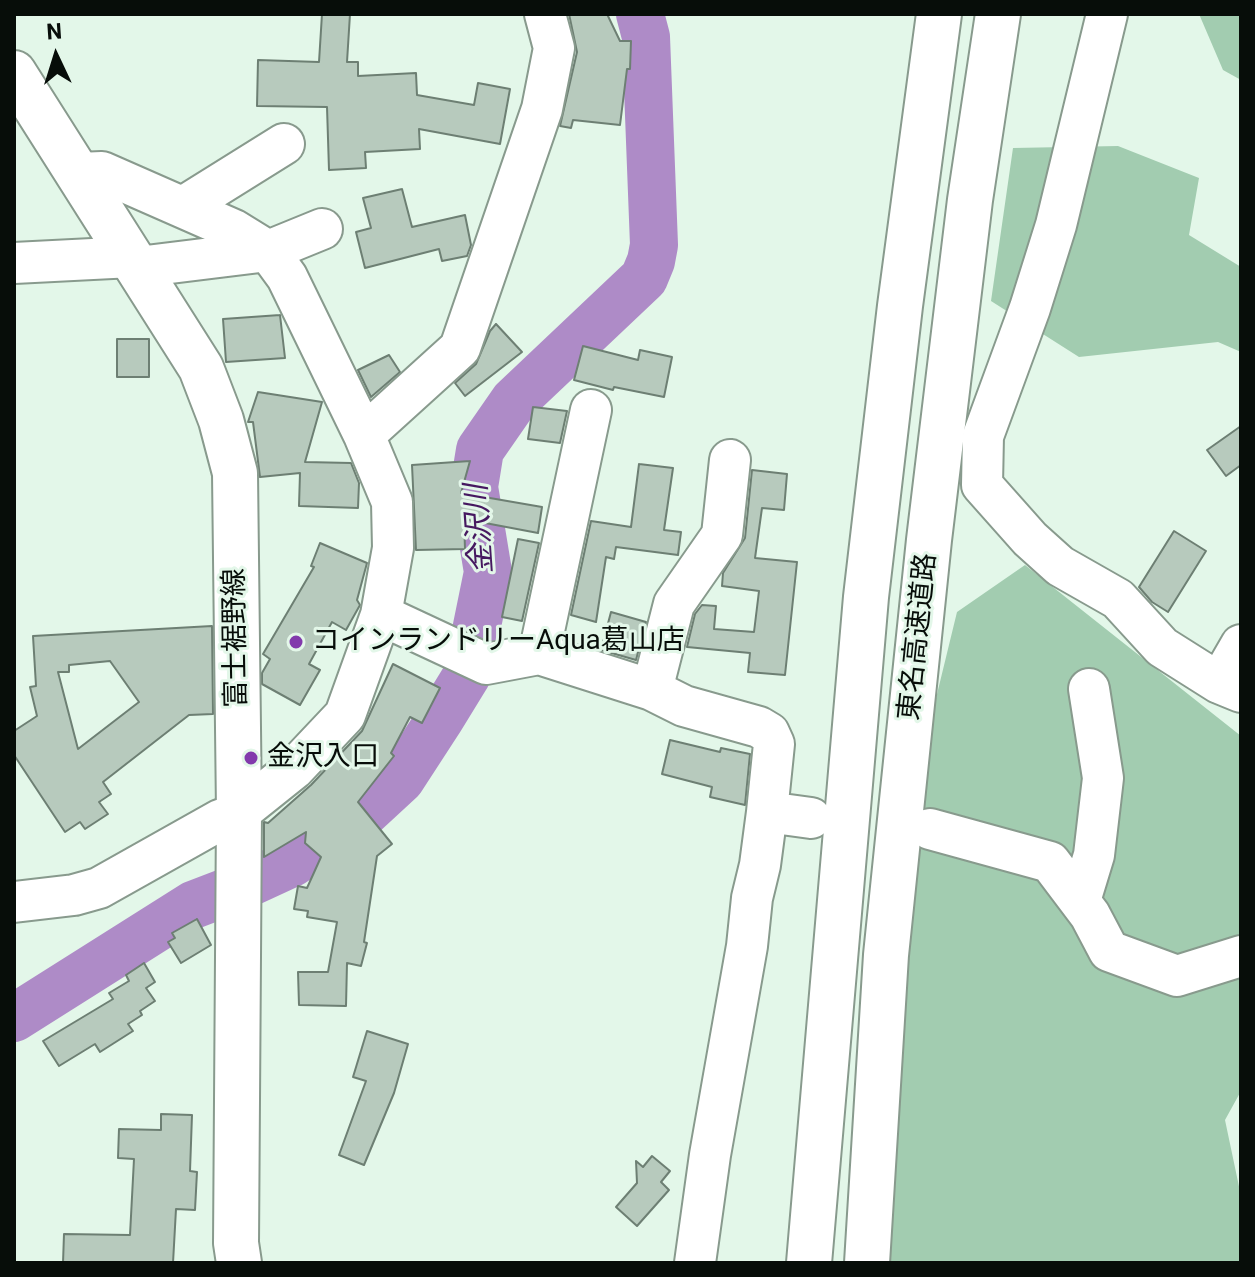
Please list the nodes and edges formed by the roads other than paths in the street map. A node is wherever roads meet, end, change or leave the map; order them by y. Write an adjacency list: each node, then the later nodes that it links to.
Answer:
1 (545, 14): 14 (street)
2 (939, 14): 31 (main road, 東名高速道路)
3 (998, 14): 32 (main road, 東名高速道路)
4 (1107, 14): 19 (street)
5 (14, 73): 7 (main road, 富士裾野線)
6 (284, 144): 8 (street)
7 (79, 173): 8 (street); 11 (main road, 富士裾野線)
8 (183, 207): 10 (street)
9 (322, 229): 10 (street)
10 (268, 251): 11 (street); 14 (street)
11 (135, 262): 12 (street); 23 (main road, 富士裾野線)
12 (14, 263)
13 (591, 410): 18 (street)
14 (364, 435): 16 (street)
15 (730, 460): 21 (street)
16 (381, 615): 18 (street); 23 (street)
17 (1241, 645): 19 (street)
18 (539, 654): 21 (street)
19 (1230, 687)
20 (1089, 689): 26 (street)
21 (652, 690): 22 (street)
22 (767, 812): 24 (street); 30 (street)
23 (239, 813): 27 (street); 29 (main road, 富士裾野線)
24 (811, 818)
25 (930, 829): 26 (street)
26 (1080, 901): 28 (street)
27 (14, 902)
28 (1241, 956)
29 (239, 1263)
30 (695, 1263)
31 (809, 1263)
32 (867, 1263)

